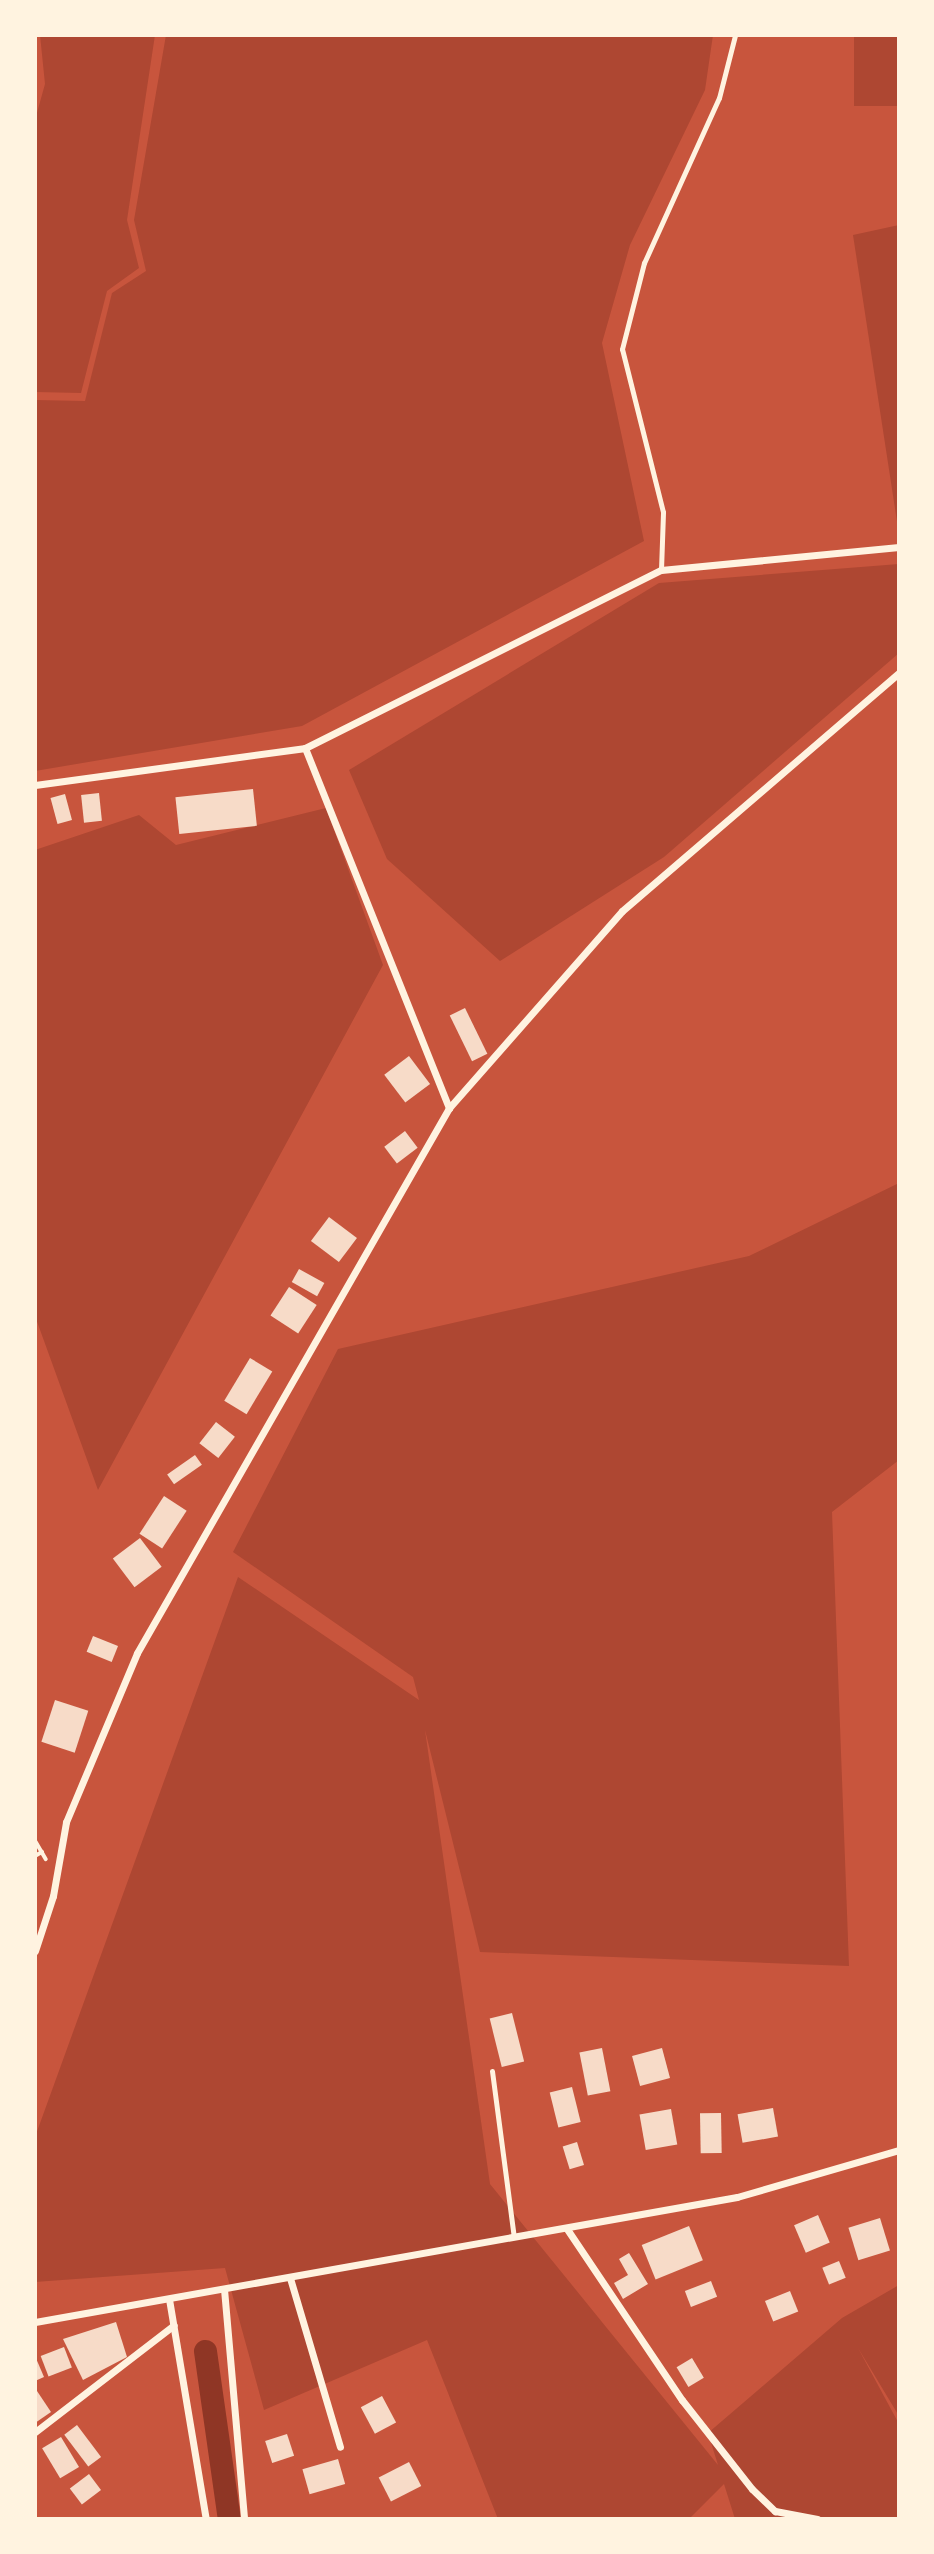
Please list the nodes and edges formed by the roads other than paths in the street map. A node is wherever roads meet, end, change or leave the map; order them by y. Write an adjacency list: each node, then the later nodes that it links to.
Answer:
1 (735, 35): 3 (lane)
2 (899, 547): 3 (street)
3 (661, 570): 5 (street)
4 (899, 673): 7 (street)
5 (305, 748): 6 (street); 7 (street)
6 (35, 785)
7 (449, 1108): 8 (street)
8 (35, 1951)
9 (492, 2071): 12 (lane)
10 (899, 2150): 11 (street)
11 (567, 2229): 12 (street); 22 (street)
12 (514, 2237): 13 (street)
13 (290, 2278): 14 (street); 19 (street)
14 (219, 2290): 15 (street); 21 (street)
15 (169, 2299): 16 (street); 17 (street)
16 (35, 2322)
17 (174, 2325): 18 (street); 20 (street)
18 (35, 2432)
19 (341, 2447)
20 (206, 2519)
21 (244, 2519)
22 (817, 2519)

